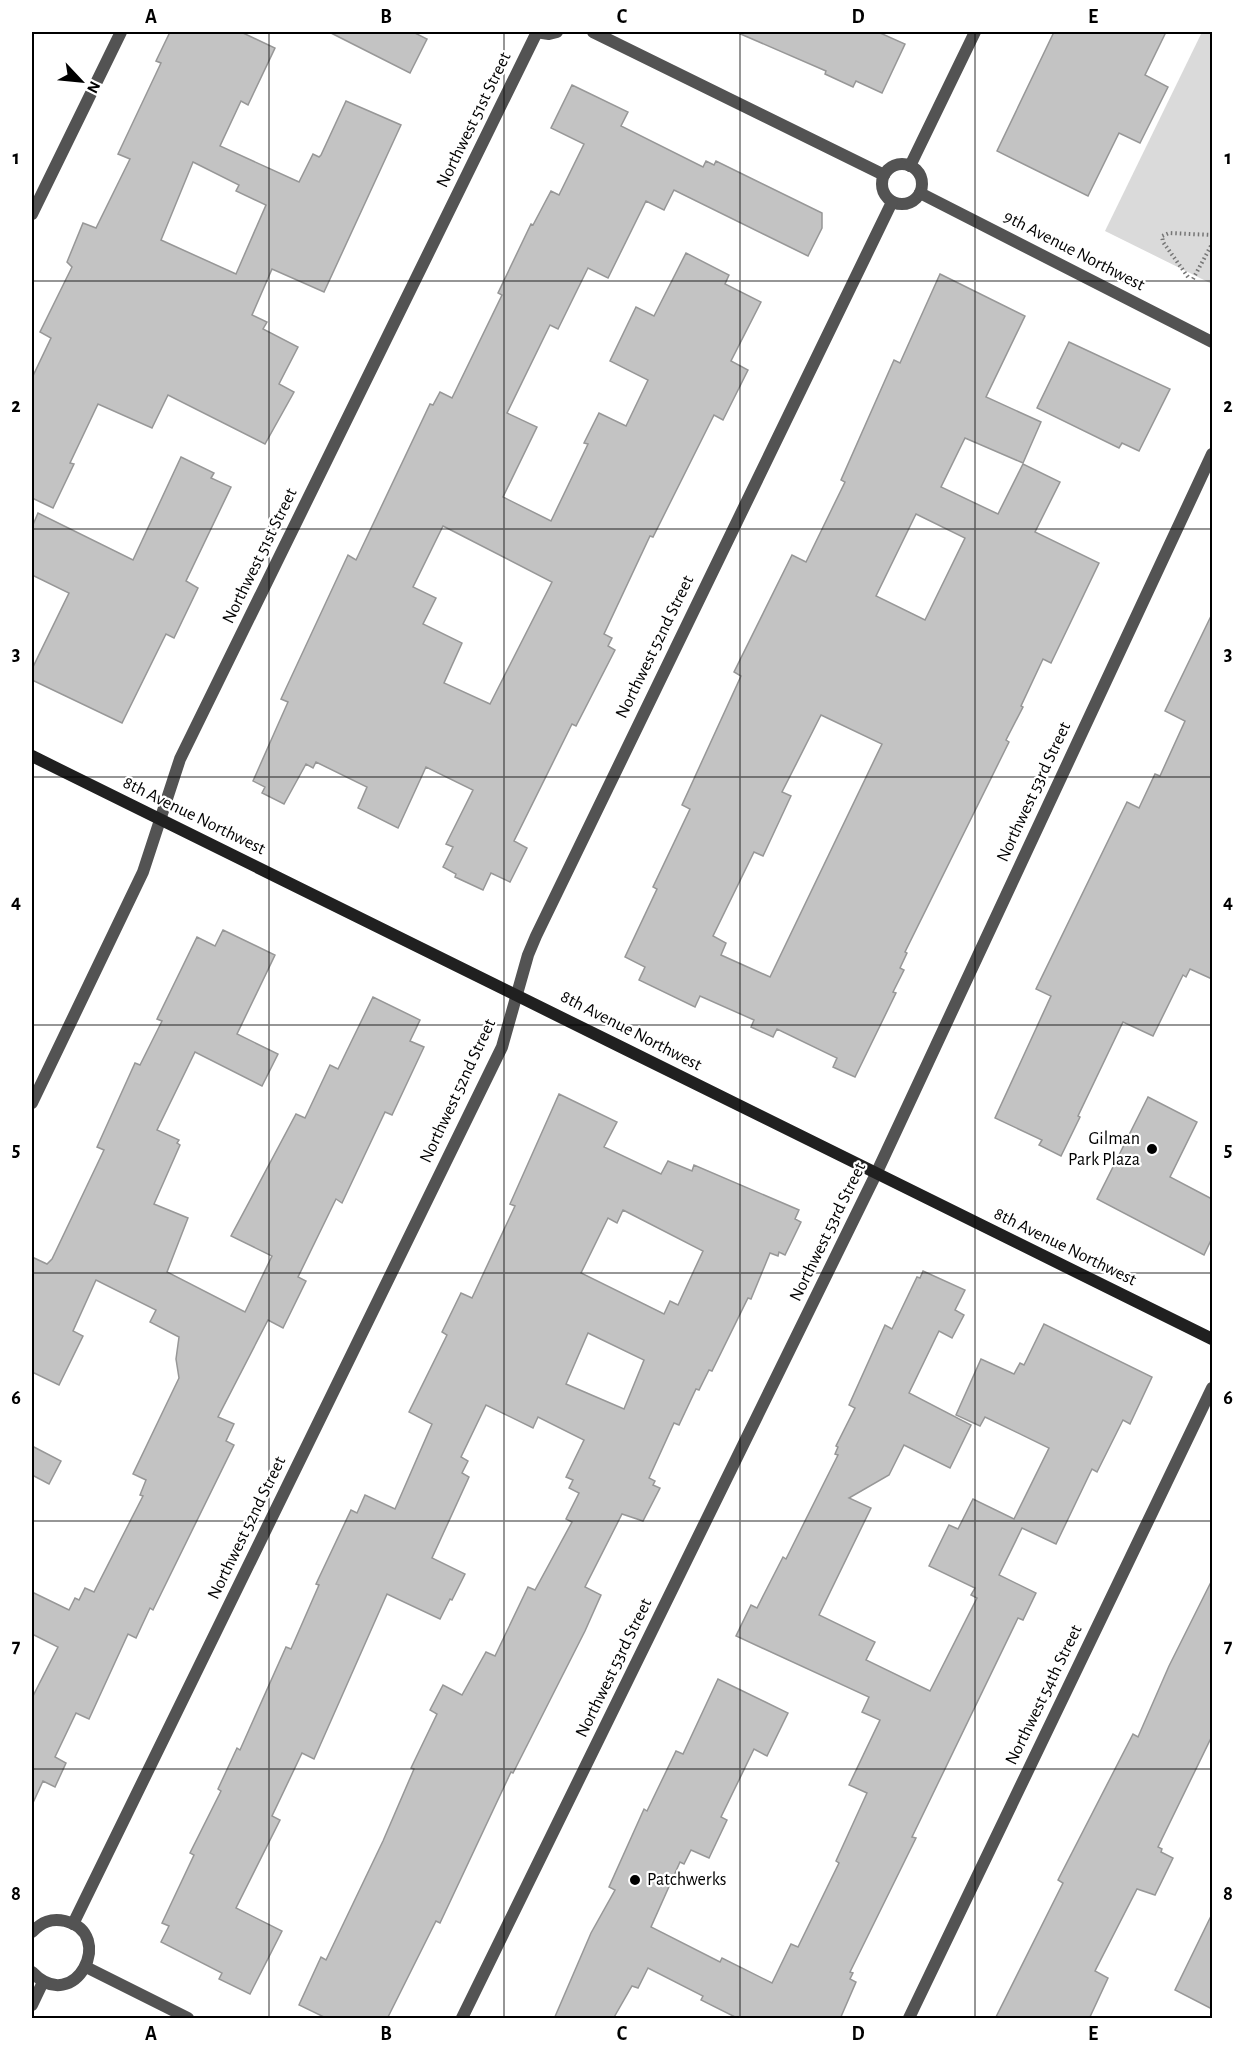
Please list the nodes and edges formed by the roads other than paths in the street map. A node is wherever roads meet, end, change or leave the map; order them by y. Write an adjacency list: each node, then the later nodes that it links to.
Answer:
1 (121, 32): 10 (street)
2 (537, 32): 3 (street); 14 (street, Northwest 51st Street)
3 (557, 32)
4 (593, 32): 7 (street)
5 (975, 32): 6 (street)
6 (910, 166): 7 (street); 8 (street)
7 (884, 175): 9 (street)
8 (920, 193): 9 (street); 11 (street, 9th Avenue Northwest)
9 (892, 202): 15 (street, Northwest 52nd Street)
10 (32, 214)
11 (1212, 342)
12 (1212, 454): 17 (street, Northwest 53rd Street)
13 (32, 756): 14 (main road, 8th Avenue Northwest)
14 (161, 820): 15 (main road, 8th Avenue Northwest); 16 (street, Northwest 51st Street)
15 (518, 994): 17 (main road, 8th Avenue Northwest); 20 (street, Northwest 52nd Street)
16 (32, 1103)
17 (876, 1174): 18 (main road, 8th Avenue Northwest); 27 (street, Northwest 53rd Street)
18 (1212, 1340)
19 (1212, 1388): 28 (street, Northwest 54th Street)
20 (73, 1924): 21 (street); 22 (street)
21 (32, 1932)
22 (86, 1967): 24 (street); 26 (street)
23 (32, 1972): 24 (street)
24 (43, 1982): 25 (street)
25 (32, 2005)
26 (188, 2019)
27 (462, 2019)
28 (909, 2019)

